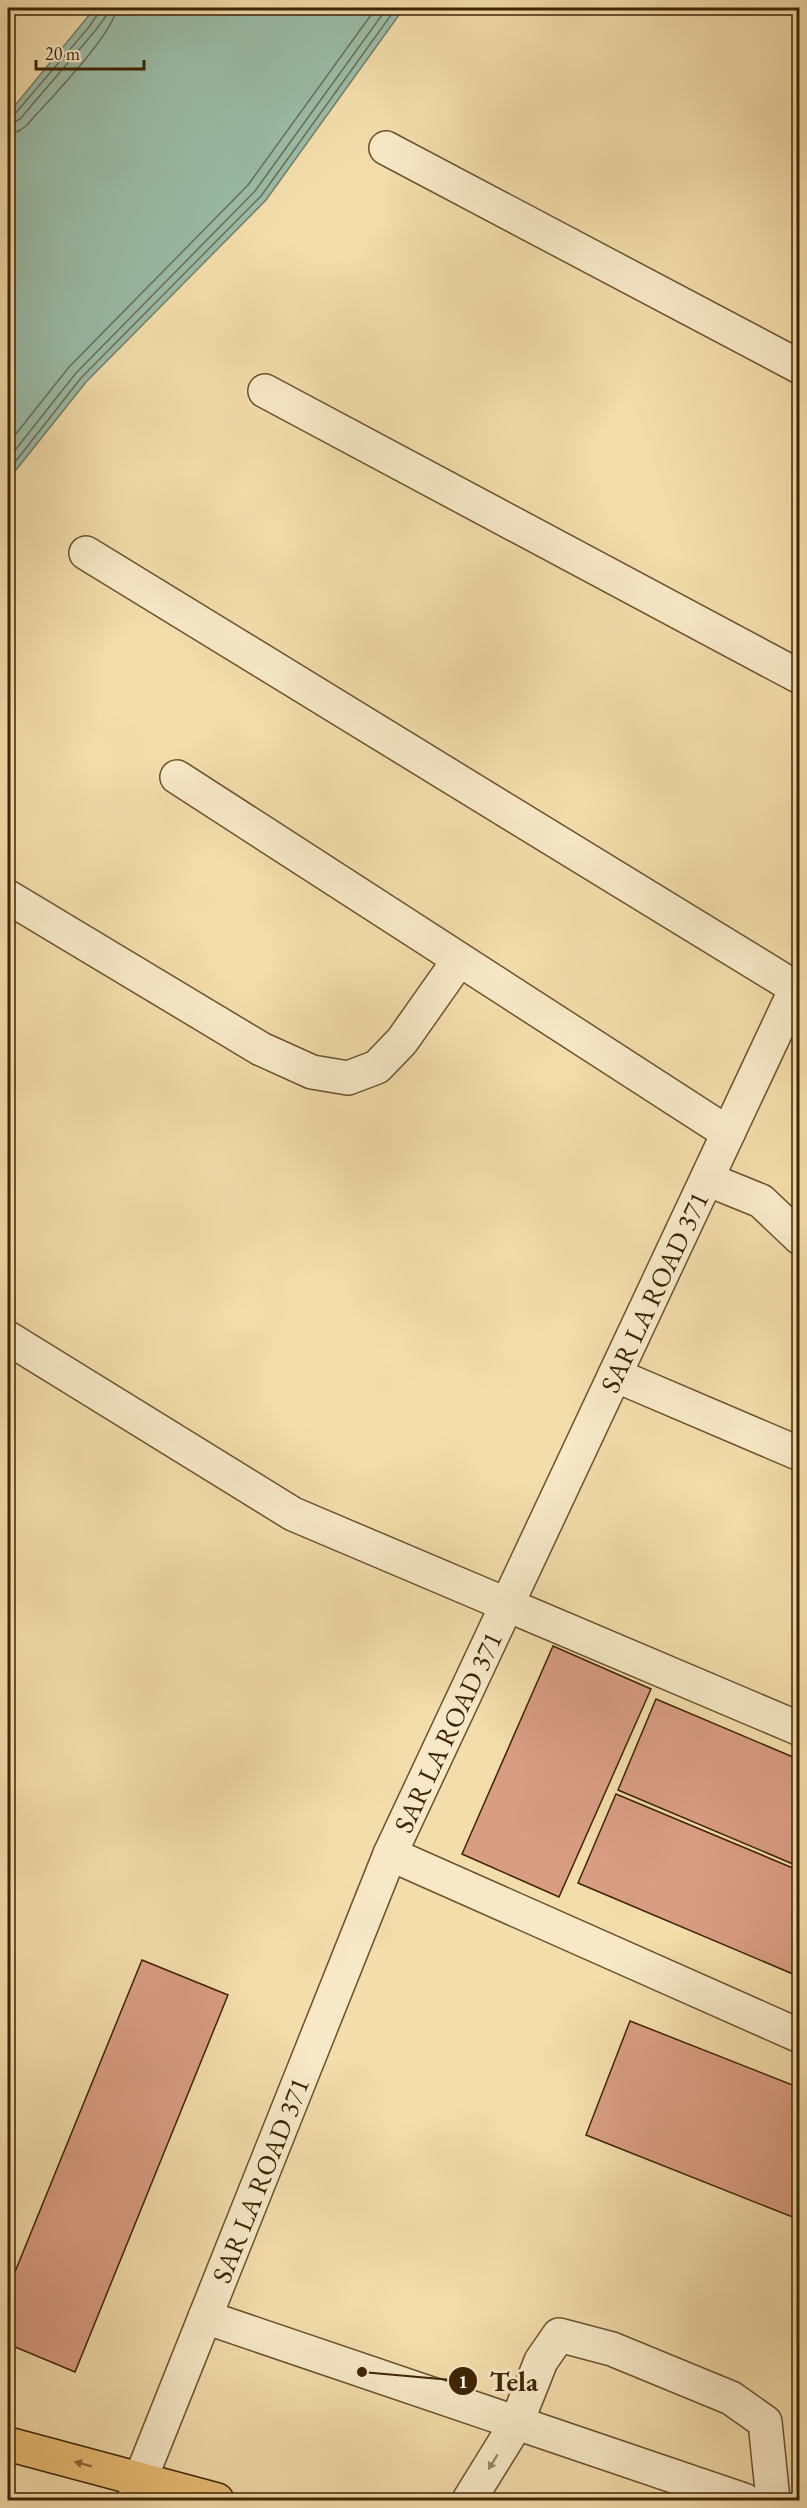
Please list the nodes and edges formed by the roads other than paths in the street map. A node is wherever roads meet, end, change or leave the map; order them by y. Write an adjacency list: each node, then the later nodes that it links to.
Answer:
1 (386, 148): 2 (street)
2 (800, 367)
3 (265, 391): 5 (street)
4 (86, 554): 9 (street)
5 (800, 677)
6 (177, 777): 8 (street)
7 (8, 897): 8 (street)
8 (459, 960): 10 (street)
9 (798, 984): 10 (street, SAR LA ROAD 371)
10 (728, 1133): 11 (street, SAR LA ROAD 371)
11 (706, 1179): 12 (street); 14 (street, SAR LA ROAD 371)
12 (800, 1238)
13 (8, 1338): 16 (street)
14 (615, 1376): 15 (street); 16 (street, SAR LA ROAD 371)
15 (800, 1454)
16 (507, 1605): 17 (street); 18 (street, SAR LA ROAD 371)
17 (800, 1729)
18 (390, 1854): 19 (street); 20 (street, SAR LA ROAD 371)
19 (800, 2036)
20 (205, 2317): 21 (street); 23 (street, SAR LA ROAD 371)
21 (516, 2424): 25 (street, one-way to 25); 26 (street); 27 (street)
22 (8, 2444): 23 (main road, one-way to 22)
23 (137, 2490): 24 (main road)
24 (217, 2500)
25 (470, 2500)
26 (744, 2500)
27 (773, 2500)

